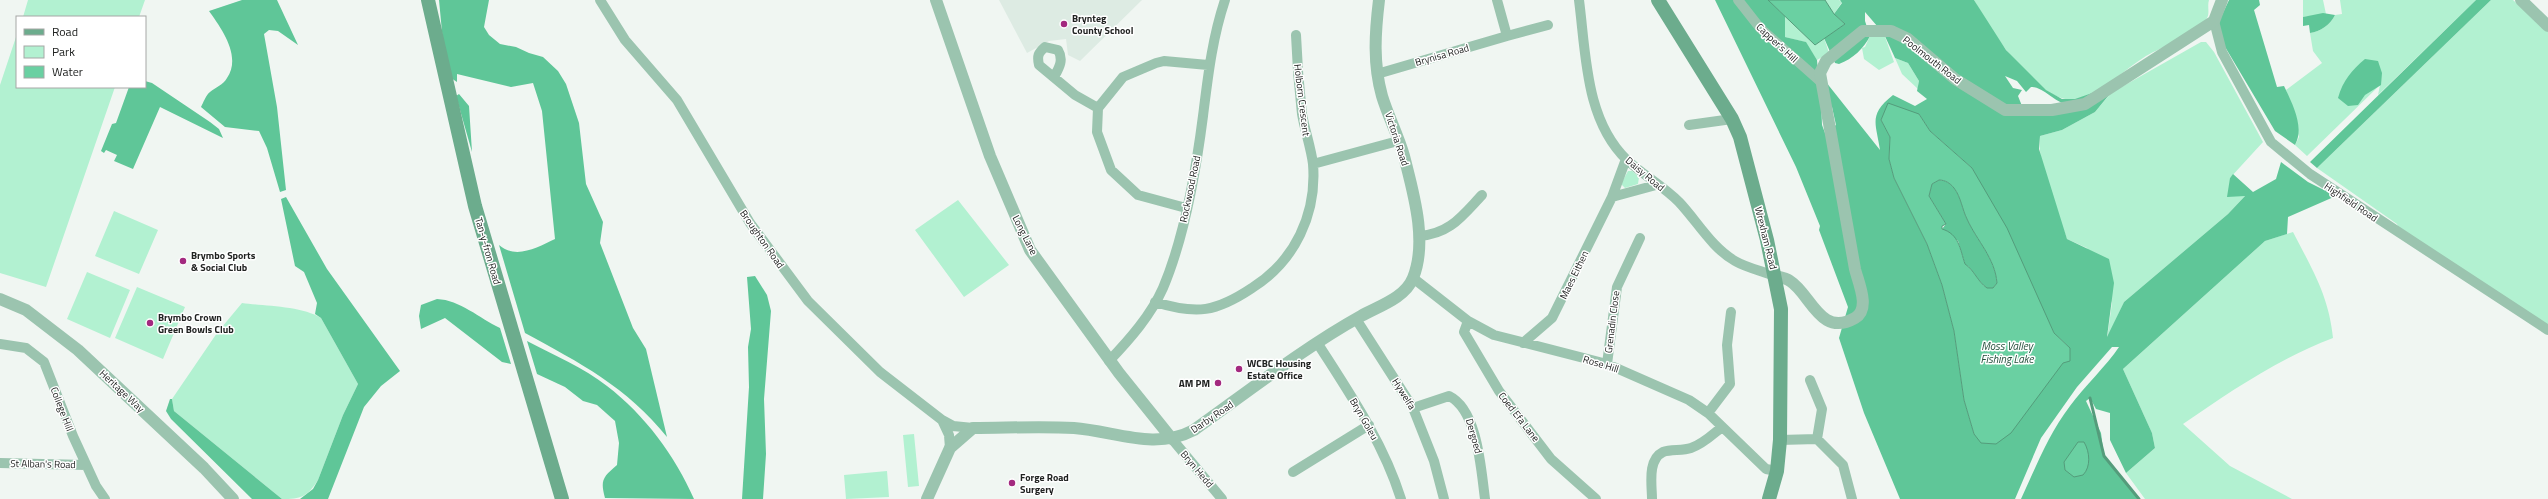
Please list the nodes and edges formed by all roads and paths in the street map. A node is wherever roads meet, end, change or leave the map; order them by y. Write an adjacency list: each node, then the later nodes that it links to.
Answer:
1 (428, 0): 63 (main road, Tan-y-fron Road)
2 (600, 0): 49 (street, Broughton Road)
3 (936, 0): 44 (street, Long Lane)
4 (1225, 0): 17 (street, Rockwood Road)
5 (1379, 0): 18 (street, Victoria Road)
6 (1497, 0): 16 (street)
7 (1579, 0): 25 (street, Daisy Road)
8 (1658, 0): 22 (main road, Wrexham Road)
9 (1738, 0): 20 (street, Capper's Hill)
10 (2222, 0): 12 (street)
11 (2521, 0): 14 (street)
12 (2214, 21): 20 (street, Poolmouth Road); 40 (street, Highfield Road)
13 (1548, 25): 16 (street, Brynisa Road)
14 (2548, 26)
15 (1296, 35): 26 (street, Holborn Crescent)
16 (1507, 36): 18 (street, Brynisa Road)
17 (1208, 65): 21 (street); 30 (street, Rockwood Road)
18 (1377, 74): 24 (street, Victoria Road)
19 (1054, 77): 21 (street)
20 (1821, 82): 33 (street, Poolmouth Road)
21 (1098, 108): 30 (street)
22 (1732, 119): 23 (street); 33 (main road, Wrexham Road)
23 (1689, 125)
24 (1398, 140): 26 (street); 31 (street, Victoria Road)
25 (1626, 159): 27 (street, Daisy Road); 29 (street, Maes Eithen)
26 (1313, 164): 36 (street, Holborn Crescent)
27 (1656, 184): 29 (street); 33 (street, Daisy Road)
28 (1482, 195): 31 (street)
29 (1612, 196): 41 (street, Maes Eithen)
30 (1186, 208): 36 (street, Rockwood Road)
31 (1419, 236): 34 (street, Victoria Road)
32 (1640, 238): 45 (street, Grenadin Close)
33 (1775, 276): 55 (main road, Wrexham Road)
34 (1413, 278): 38 (street, Darby Road); 39 (street, Rose Hill)
35 (0, 299): 62 (street, Heritage Way)
36 (1155, 302): 44 (street, Rockwood Road)
37 (1731, 312): 48 (street)
38 (1356, 319): 43 (street, Darby Road); 47 (street, Hywelfa)
39 (1468, 321): 41 (street, Rose Hill); 69 (street, Coed Efa Lane)
40 (2548, 330)
41 (1523, 343): 45 (street, Rose Hill)
42 (0, 344): 58 (street, College Hill)
43 (1318, 344): 50 (street, Bryn Goleu); 53 (street, Darby Road)
44 (1109, 361): 53 (street, Long Lane)
45 (1607, 364): 48 (street, Rose Hill)
46 (1810, 380): 54 (street)
47 (1414, 408): 67 (street, Hywelfa); 68 (street, Dergoed)
48 (1708, 413): 51 (street, Rose Hill)
49 (942, 420): 52 (street, Broughton Road); 56 (street)
50 (1369, 425): 60 (street); 66 (street, Bryn Goleu)
51 (1722, 427): 59 (street, Rose Hill); 70 (street)
52 (973, 428): 53 (street, Darby Road); 56 (street)
53 (1172, 439): 65 (street, Bryn Hedd)
54 (1817, 439): 55 (street); 72 (street)
55 (1780, 440): 59 (main road, Wrexham Road)
56 (950, 448): 64 (street)
57 (0, 463): 58 (street, St Alban's Road)
58 (86, 465): 61 (street, College Hill)
59 (1777, 471): 71 (main road, Wrexham Road)
60 (1294, 472)
61 (105, 499)
62 (233, 499)
63 (562, 499)
64 (927, 499)
65 (1222, 499)
66 (1401, 499)
67 (1444, 499)
68 (1485, 499)
69 (1596, 499)
70 (1652, 499)
71 (1769, 499)
72 (1852, 499)

